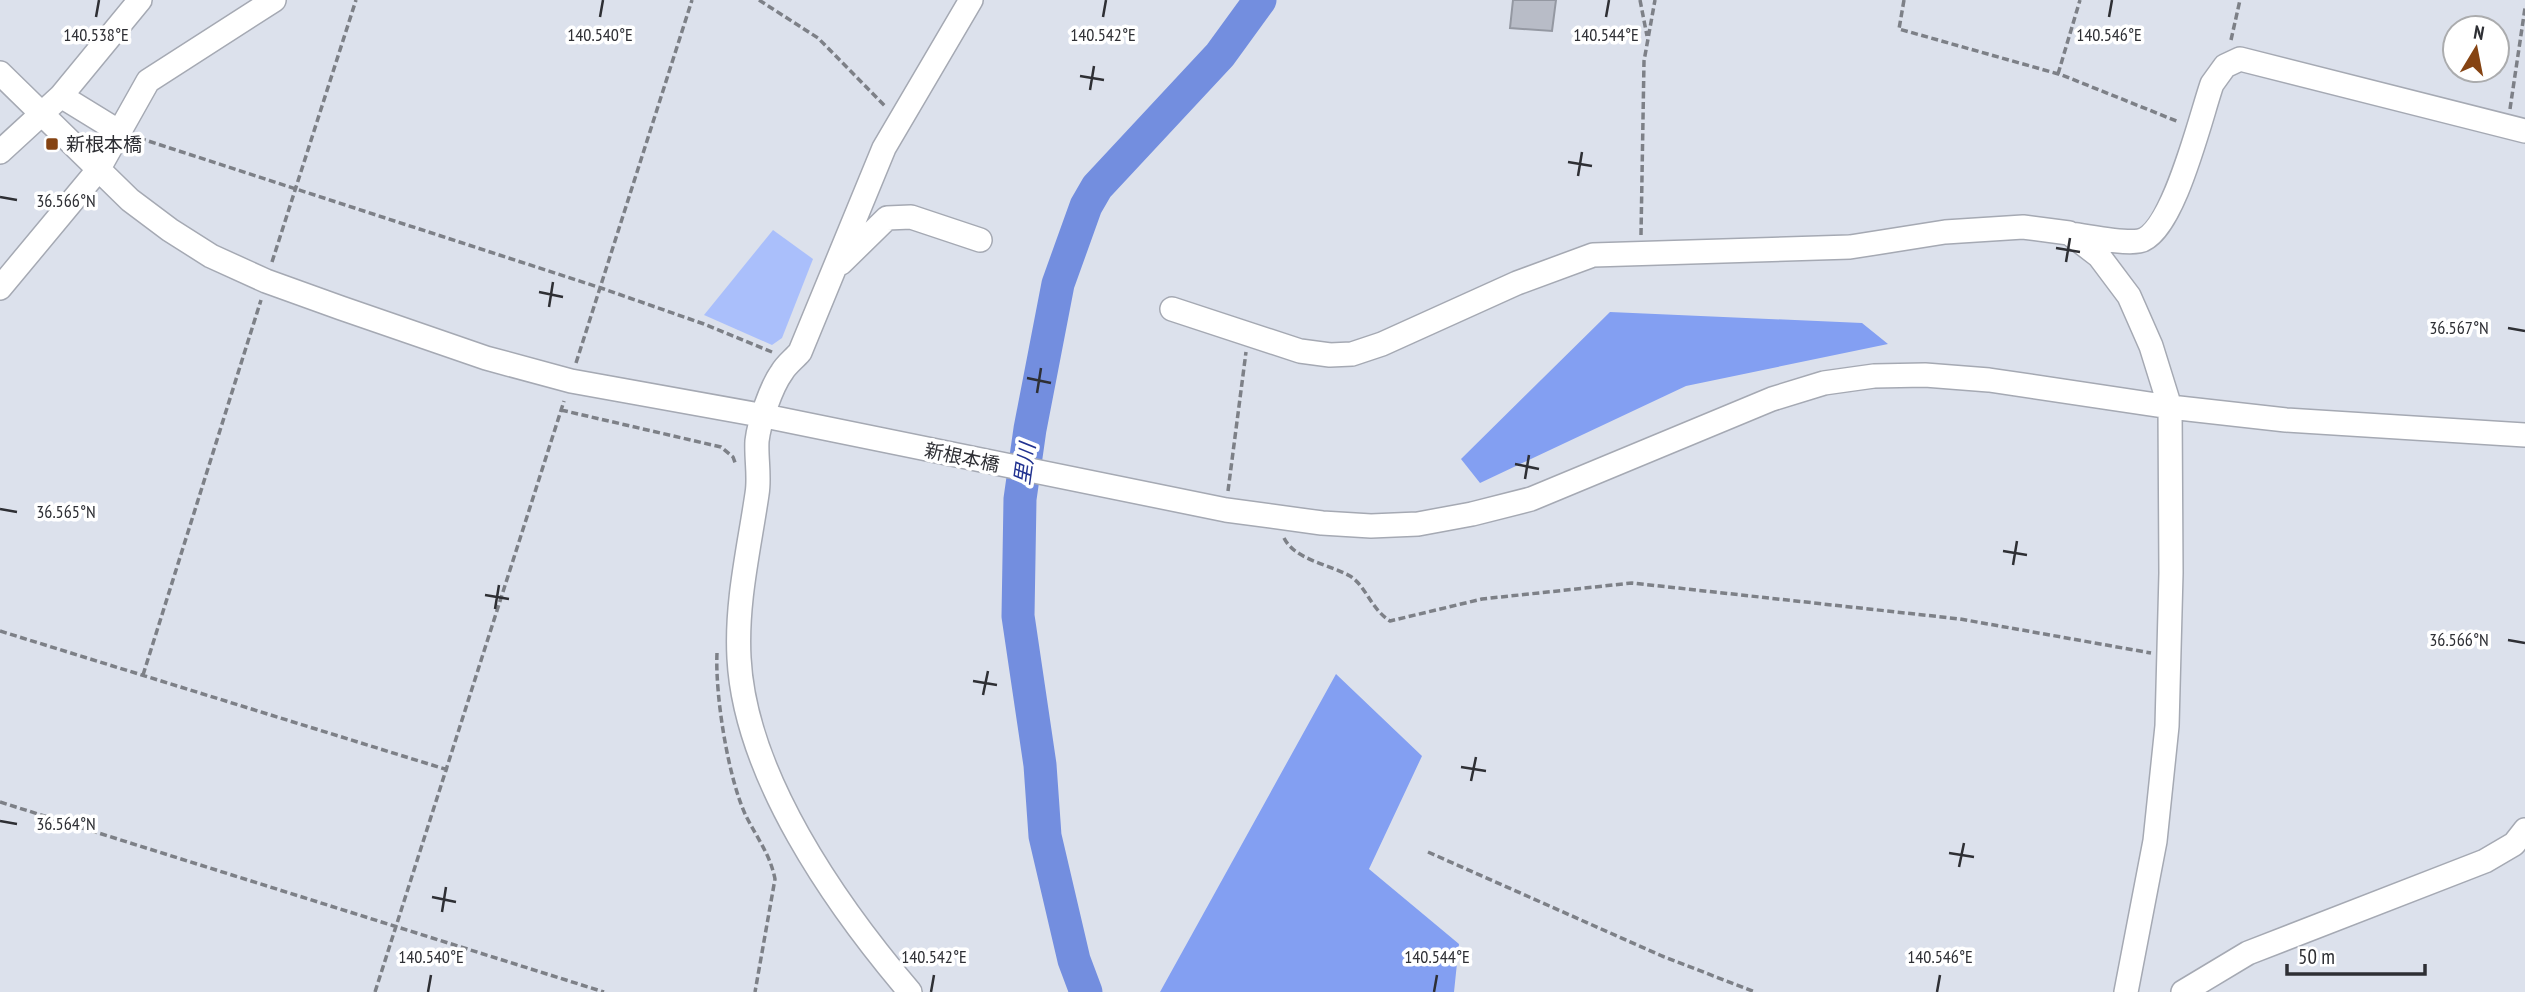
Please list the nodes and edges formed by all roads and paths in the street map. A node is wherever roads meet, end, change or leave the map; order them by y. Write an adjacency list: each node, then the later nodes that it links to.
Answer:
1 (140, 0): 17 (street)
2 (274, 0): 22 (street)
3 (356, 0): 25 (path)
4 (692, 0): 32 (path)
5 (759, 0): 18 (path)
6 (971, 0): 29 (street)
7 (1640, 0): 13 (path)
8 (1655, 0): 13 (path)
9 (1904, 0): 16 (path)
10 (2080, 0): 16 (path)
11 (2240, 0): 14 (path)
12 (2525, 8): 21 (path)
13 (1648, 42): 28 (path)
14 (2225, 66): 20 (street); 21 (street)
15 (0, 73): 19 (street, 新根本橋)
16 (2057, 74): 20 (path)
17 (61, 96): 19 (street); 22 (street)
18 (887, 108)
19 (41, 111): 23 (street); 24 (street, 新根本橋)
20 (2197, 129): 26 (street)
21 (2516, 130)
22 (117, 131): 24 (street); 25 (path)
23 (0, 152)
24 (98, 170): 30 (street, 新根本橋); 31 (street)
25 (296, 189): 30 (path); 32 (path)
26 (2069, 233): 28 (street); 37 (street)
27 (980, 240): 29 (street)
28 (1640, 254): 34 (street)
29 (834, 270): 39 (street)
30 (266, 281): 36 (street, 新根本橋); 47 (path)
31 (0, 288)
32 (601, 288): 35 (path); 36 (path)
33 (1172, 309): 34 (street)
34 (1248, 333): 42 (path)
35 (779, 349)
36 (571, 381): 38 (path); 39 (street, 新根本橋)
37 (2170, 407): 40 (street, 新根本橋); 42 (street, 新根本橋); 46 (street)
38 (561, 410): 41 (path); 48 (path)
39 (770, 417): 42 (street, 新根本橋); 56 (street)
40 (2525, 435)
41 (739, 474)
42 (1226, 510)
43 (1282, 535): 46 (path)
44 (0, 631): 47 (path)
45 (717, 640): 55 (path)
46 (2169, 656): 58 (street)
47 (143, 675): 48 (path)
48 (448, 771): 52 (path)
49 (0, 802): 52 (path)
50 (2525, 830): 59 (street)
51 (1428, 852): 57 (path)
52 (397, 926): 53 (path); 54 (path)
53 (375, 992)
54 (604, 992)
55 (755, 992)
56 (910, 992)
57 (1755, 992)
58 (2126, 992)
59 (2183, 992)

